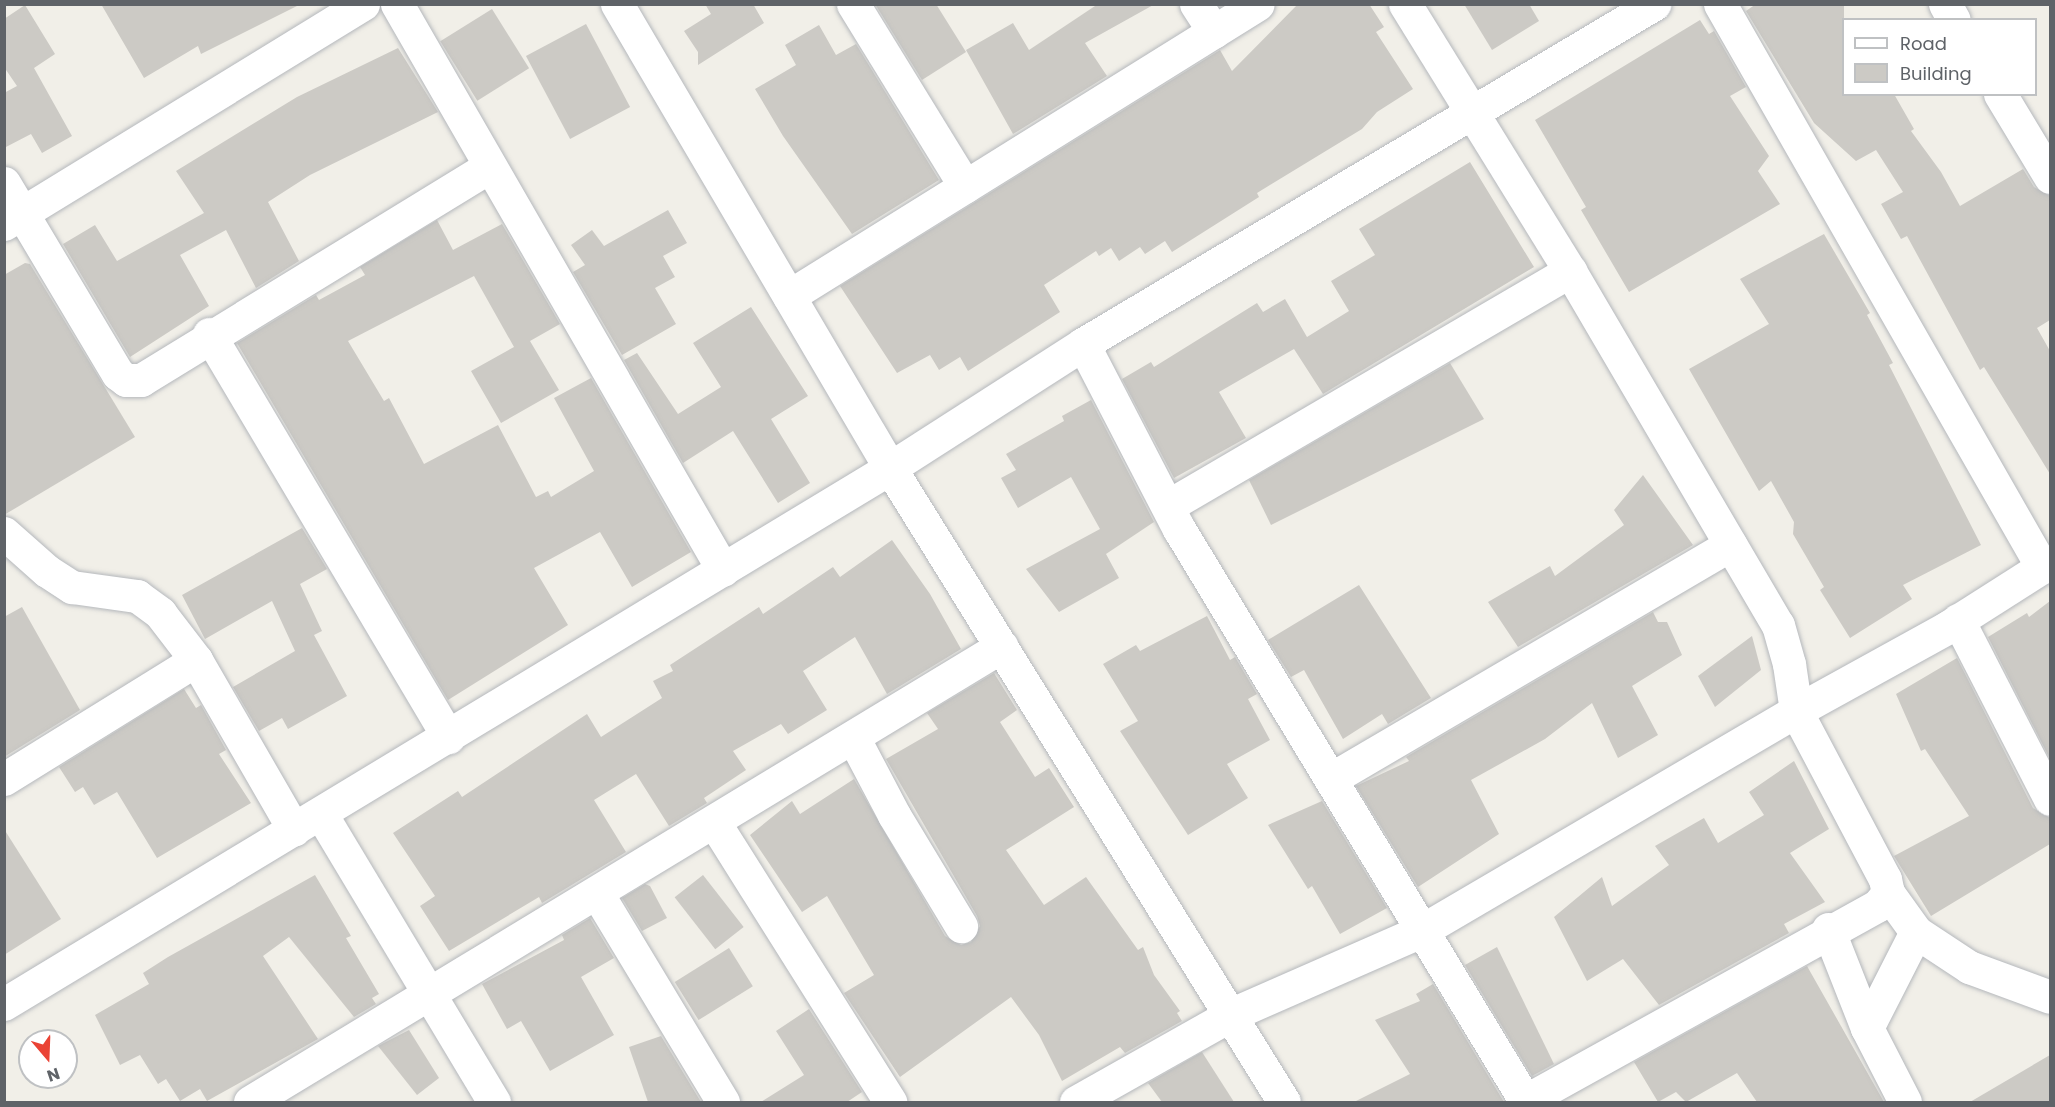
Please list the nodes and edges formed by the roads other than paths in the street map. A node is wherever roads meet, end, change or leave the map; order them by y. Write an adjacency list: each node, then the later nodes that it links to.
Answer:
1 (363, 4): 19 (street)
2 (397, 4): 15 (street)
3 (853, 4): 18 (street)
4 (1196, 4): 12 (street)
5 (1258, 4): 12 (street)
6 (1405, 4): 14 (street)
7 (1654, 4): 14 (street)
8 (1720, 4): 28 (street)
9 (1945, 4): 11 (street)
10 (624, 7): 21 (street)
11 (1953, 18)
12 (1214, 32): 18 (street)
13 (2001, 96): 16 (street)
14 (1473, 115): 20 (street); 23 (street)
15 (490, 166): 22 (street); 29 (street)
16 (2050, 177)
17 (4, 183): 19 (street)
18 (965, 186): 21 (street)
19 (13, 219): 22 (street)
20 (1570, 271): 25 (street); 27 (street)
21 (789, 296): 24 (street)
22 (209, 334): 34 (street)
23 (1083, 344): 24 (street); 25 (street)
24 (890, 468): 29 (street); 31 (street)
25 (1168, 506): 37 (street)
26 (4, 533): 32 (street)
27 (1730, 545): 33 (street); 37 (street)
28 (2046, 565): 30 (street)
29 (723, 570): 34 (street)
30 (1958, 620): 33 (street); 38 (street)
31 (1002, 646): 35 (street); 50 (street)
32 (196, 660): 36 (street); 39 (street)
33 (1796, 711): 42 (street); 45 (street)
34 (448, 736): 39 (street)
35 (854, 739): 40 (street); 43 (street)
36 (4, 779)
37 (1331, 779): 45 (street)
38 (2049, 792)
39 (308, 822): 47 (street); 49 (street)
40 (714, 822): 41 (street); 55 (street)
41 (597, 893): 47 (street); 54 (street)
42 (1888, 893): 44 (street); 46 (street)
43 (961, 926)
44 (1828, 929): 51 (street); 58 (street)
45 (1421, 930): 50 (street); 58 (street)
46 (1916, 932): 48 (street); 51 (street)
47 (429, 994): 52 (street); 53 (street)
48 (2050, 997)
49 (4, 1004)
50 (1232, 1014): 56 (street); 57 (street)
51 (1867, 1028): 59 (street)
52 (265, 1099)
53 (494, 1102)
54 (723, 1102)
55 (890, 1102)
56 (1076, 1102)
57 (1284, 1102)
58 (1525, 1102)
59 (1905, 1102)

